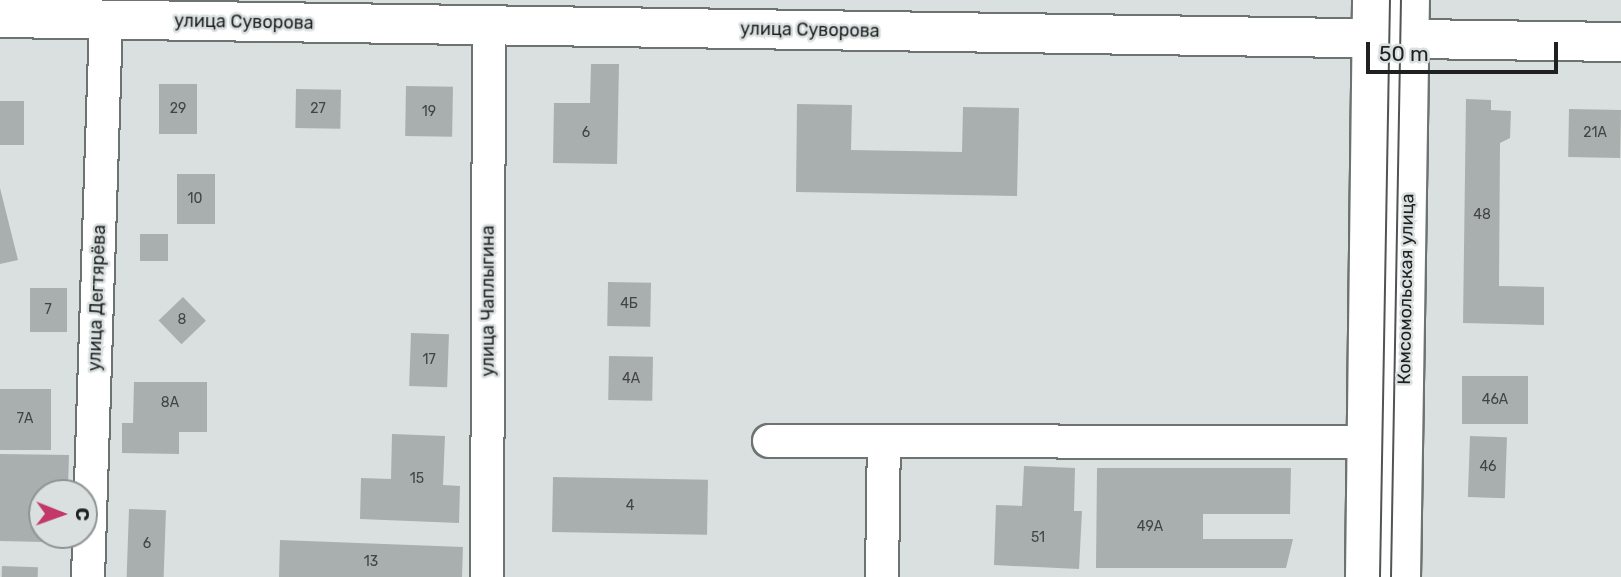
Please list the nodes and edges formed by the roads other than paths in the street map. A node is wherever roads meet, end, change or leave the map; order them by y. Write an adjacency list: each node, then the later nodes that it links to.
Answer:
1 (1371, 0): 6 (main road, Комсомольская улица)
2 (1410, 0): 7 (main road, Комсомольская улица)
3 (0, 18): 4 (main road, улица Суворова)
4 (106, 19): 5 (main road, улица Суворова); 12 (street, улица Дегтярёва)
5 (489, 25): 6 (main road, улица Суворова); 13 (street, улица Чаплыгина)
6 (1372, 38): 7 (main road, улица Суворова); 11 (main road, Комсомольская улица)
7 (1409, 39): 8 (main road, улица Суворова); 16 (main road, Комсомольская улица)
8 (1621, 42)
9 (769, 441): 10 (street)
10 (884, 441): 11 (street); 14 (street)
11 (1366, 442): 15 (main road, Комсомольская улица)
12 (88, 577)
13 (487, 577)
14 (882, 577)
15 (1365, 577)
16 (1401, 577)

